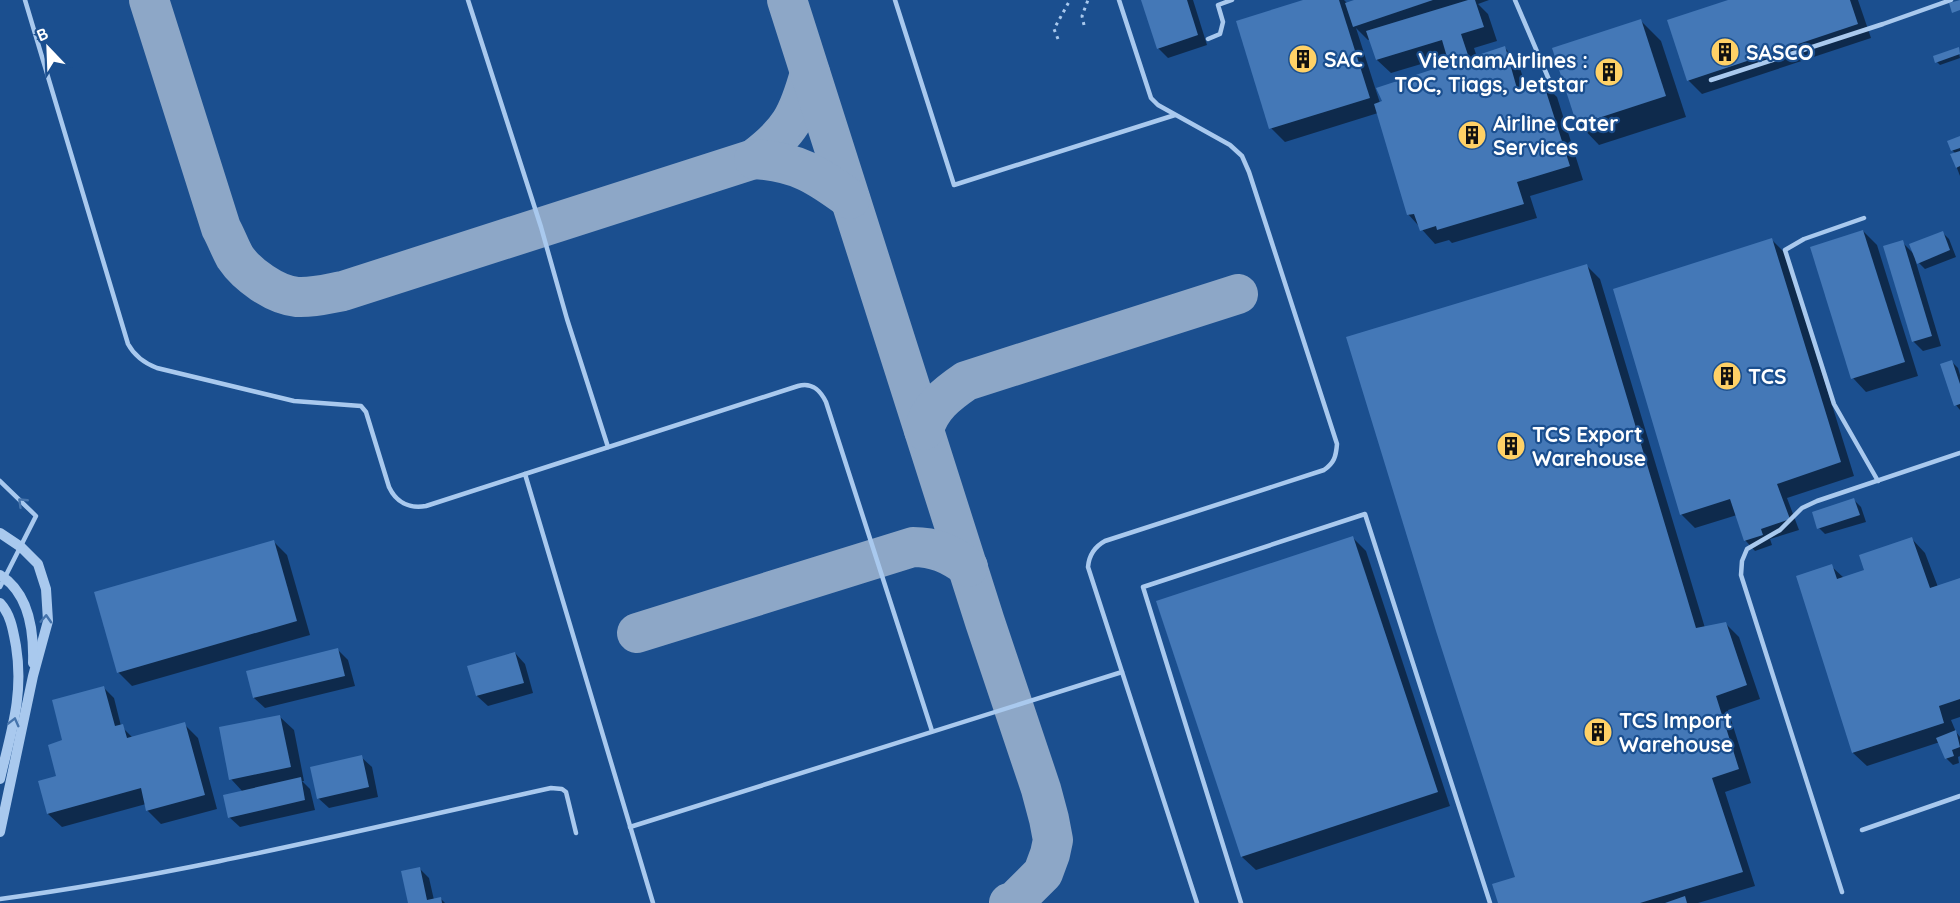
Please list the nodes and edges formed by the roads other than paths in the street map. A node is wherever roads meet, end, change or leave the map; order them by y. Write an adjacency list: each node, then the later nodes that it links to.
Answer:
1 (26, 0): 15 (lane)
2 (468, 0): 13 (lane)
3 (895, 0): 11 (lane)
4 (1119, 0): 11 (lane)
5 (1232, 0): 8 (lane)
6 (1515, 0): 10 (lane)
7 (1951, 0): 9 (lane)
8 (1208, 39)
9 (1711, 80)
10 (1550, 82)
11 (1175, 115): 22 (lane)
12 (1864, 218): 17 (lane)
13 (608, 447): 15 (lane); 24 (lane)
14 (1960, 453): 17 (lane)
15 (525, 474): 27 (lane)
16 (0, 481): 20 (lane, one-way to 16)
17 (1878, 481): 31 (lane)
18 (0, 533): 23 (street, one-way to 18)
19 (0, 575): 23 (street)
20 (0, 587)
21 (0, 603): 25 (street, one-way to 21)
22 (1122, 672): 24 (lane); 34 (lane)
23 (33, 676): 29 (street)
24 (932, 731): 27 (lane)
25 (0, 779)
26 (1960, 796): 28 (lane)
27 (630, 827): 33 (lane)
28 (1862, 830)
29 (0, 832)
30 (576, 833): 32 (lane)
31 (1842, 892)
32 (0, 899)
33 (653, 903)
34 (1197, 903)
35 (1241, 903): 36 (lane)
36 (1490, 903)

